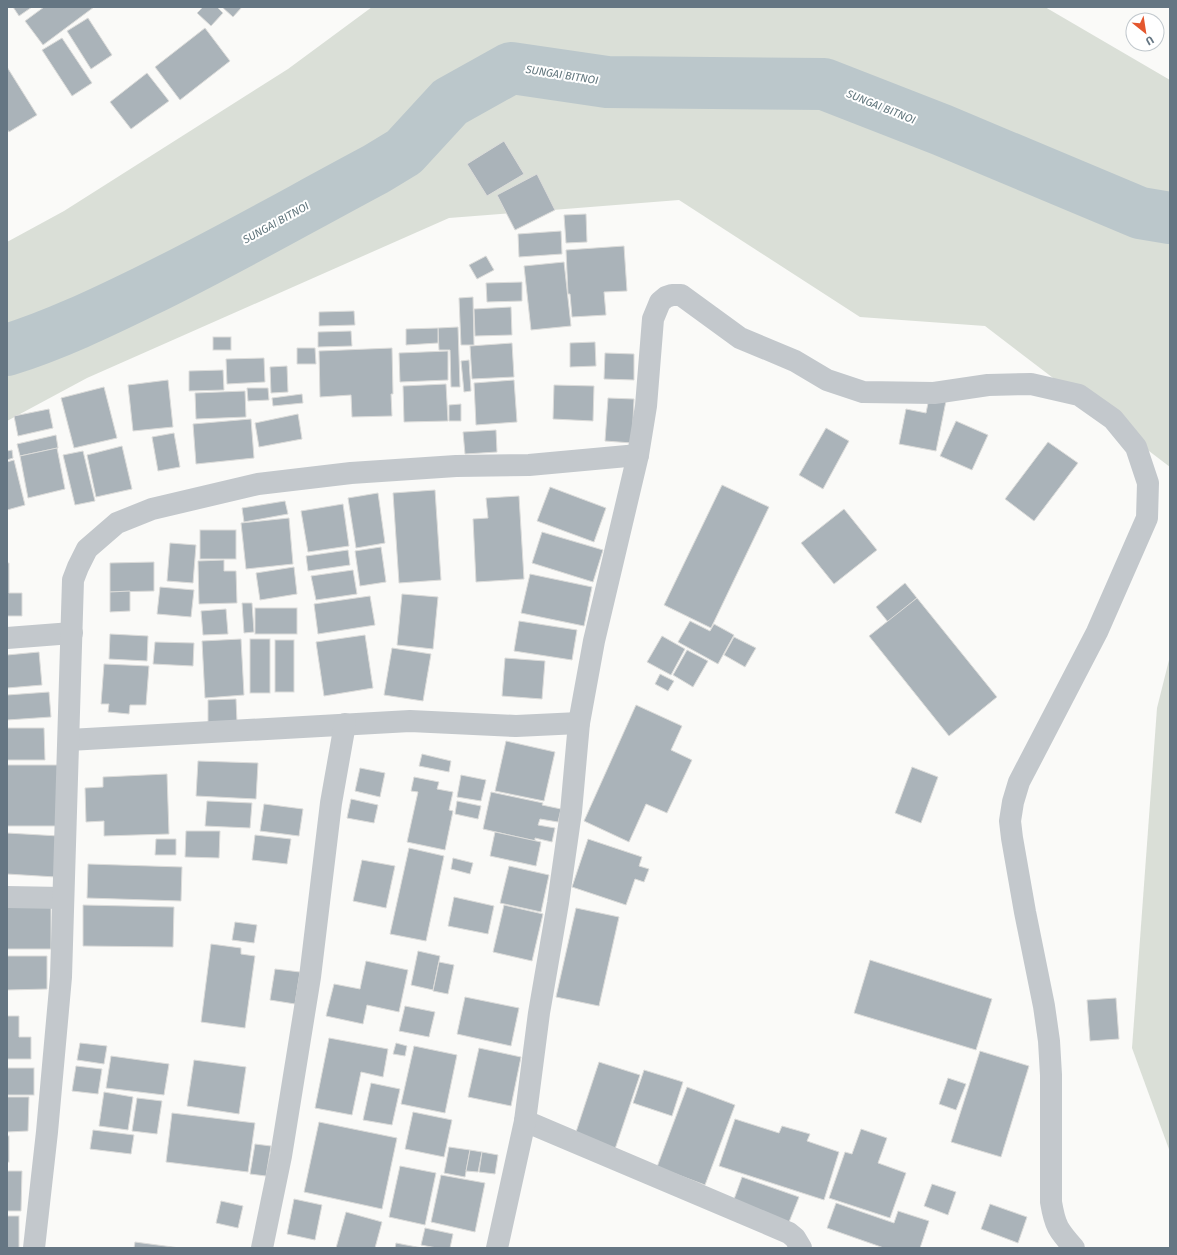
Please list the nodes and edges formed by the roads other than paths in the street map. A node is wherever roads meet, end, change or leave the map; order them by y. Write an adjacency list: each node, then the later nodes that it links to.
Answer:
1 (638, 455): 2 (street); 4 (street); 14 (street)
2 (72, 633): 3 (street); 6 (street)
3 (7, 638)
4 (579, 723): 5 (street); 9 (street)
5 (345, 724): 6 (street); 11 (street)
6 (69, 740): 8 (street)
7 (7, 897): 8 (street)
8 (63, 898): 10 (street)
9 (525, 1121): 12 (street); 13 (street)
10 (34, 1248)
11 (262, 1248)
12 (497, 1248)
13 (801, 1248)
14 (1074, 1248)

